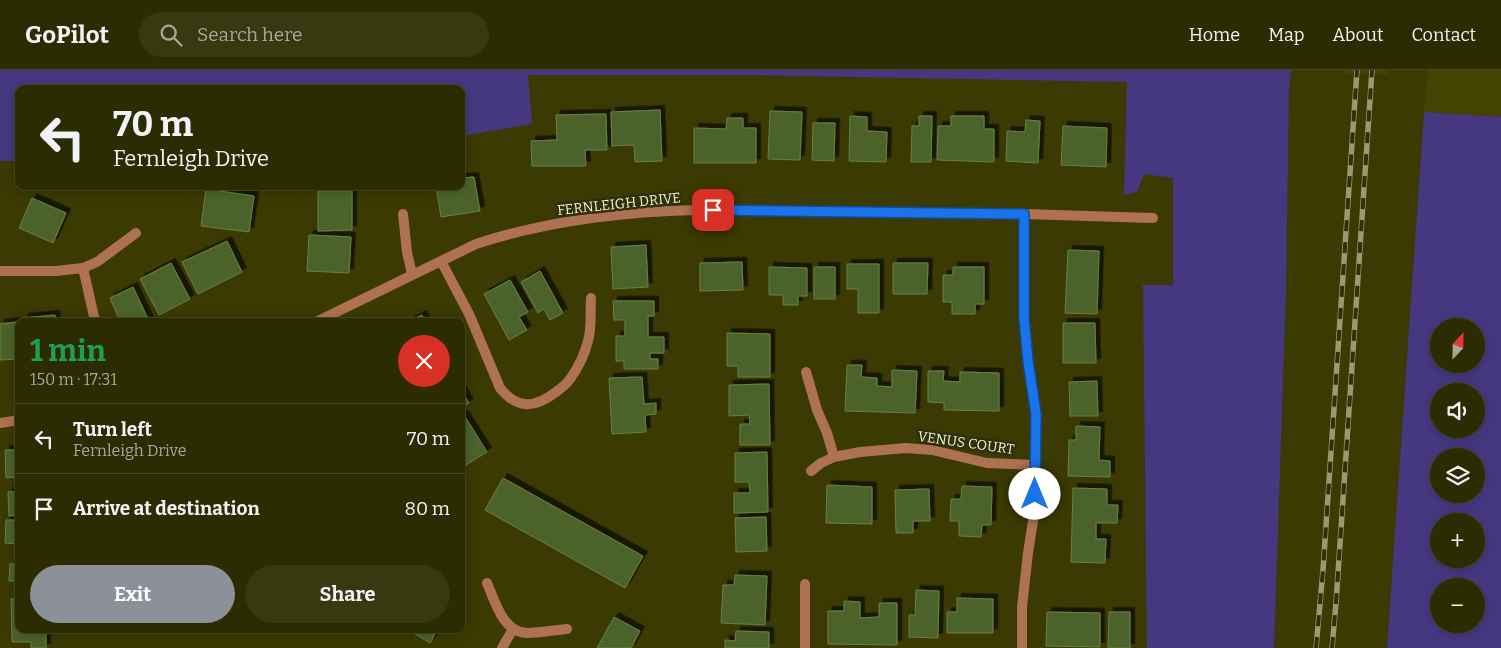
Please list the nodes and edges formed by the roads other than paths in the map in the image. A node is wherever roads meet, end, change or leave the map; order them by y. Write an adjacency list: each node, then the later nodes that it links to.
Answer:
1 (403, 214): 8 (street)
2 (1024, 214): 3 (street, FERNLEIGH DRIVE); 5 (street, FERNLEIGH DRIVE); 16 (street)
3 (1153, 218)
4 (136, 233): 6 (street)
5 (440, 260): 8 (street, FERNLEIGH DRIVE); 9 (street)
6 (83, 268): 7 (street); 10 (street)
7 (0, 271)
8 (412, 274): 11 (street, FERNLEIGH DRIVE)
9 (591, 298)
10 (93, 318)
11 (324, 318)
12 (806, 372): 15 (street)
13 (15, 420): 14 (street)
14 (0, 422)
15 (834, 457): 16 (street, VENUS COURT); 17 (street, VENUS COURT)
16 (1035, 465): 24 (street)
17 (811, 471)
18 (487, 583): 21 (street)
19 (805, 584): 23 (street)
20 (567, 628): 21 (street)
21 (513, 629): 22 (street)
22 (502, 648)
23 (805, 648)
24 (1022, 648)

